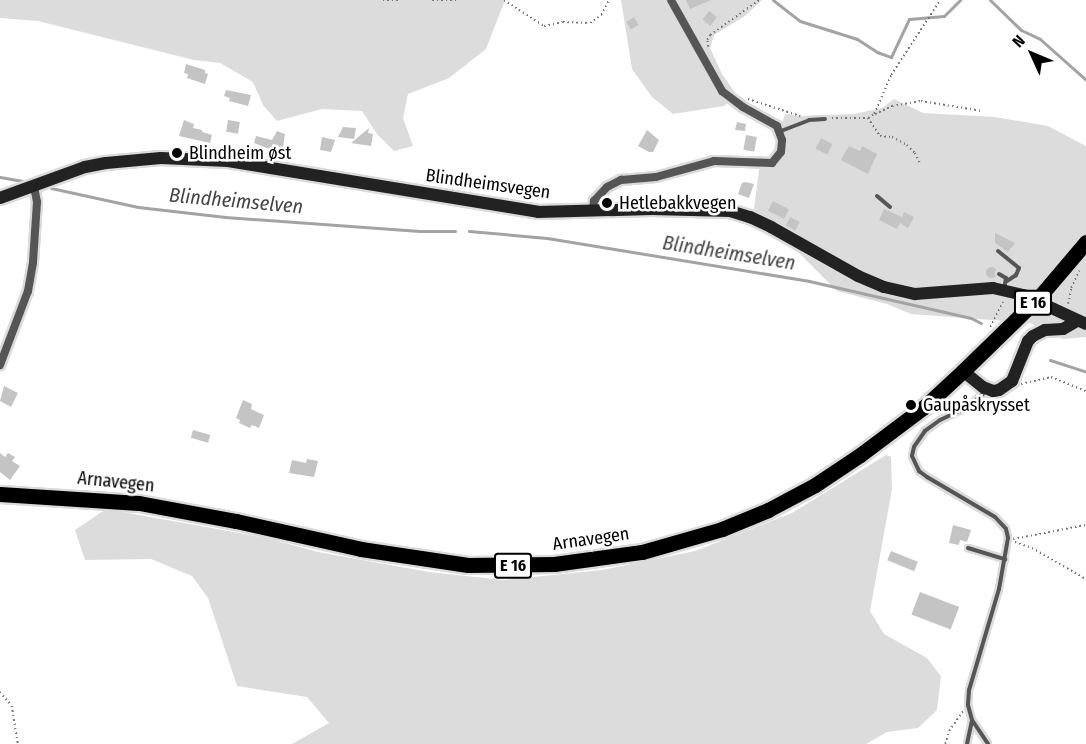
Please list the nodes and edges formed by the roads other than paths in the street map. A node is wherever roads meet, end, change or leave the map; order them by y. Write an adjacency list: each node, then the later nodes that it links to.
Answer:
1 (671, 0): 3 (street)
2 (825, 119): 3 (lane)
3 (781, 131): 8 (street)
4 (34, 186): 6 (street, Blindheimsvegen); 8 (street, Blindheimsvegen); 16 (street)
5 (877, 196): 7 (lane)
6 (0, 198)
7 (890, 207)
8 (593, 210): 12 (street, Blindheimsvegen)
9 (1086, 242): 17 (highway, Arnavegen / E 16)
10 (998, 251): 12 (lane)
11 (999, 274): 12 (lane)
12 (1005, 286): 13 (street, Blindheimsvegen)
13 (1031, 297)
14 (1043, 304): 15 (street)
15 (1078, 321): 18 (street)
16 (0, 365)
17 (963, 371): 18 (street); 19 (highway, Arnavegen / E 16)
18 (987, 389): 21 (lane)
19 (0, 494)
20 (968, 548): 21 (lane)
21 (1005, 559): 22 (lane)
22 (972, 720): 23 (lane); 24 (lane)
23 (967, 744)
24 (988, 744)

